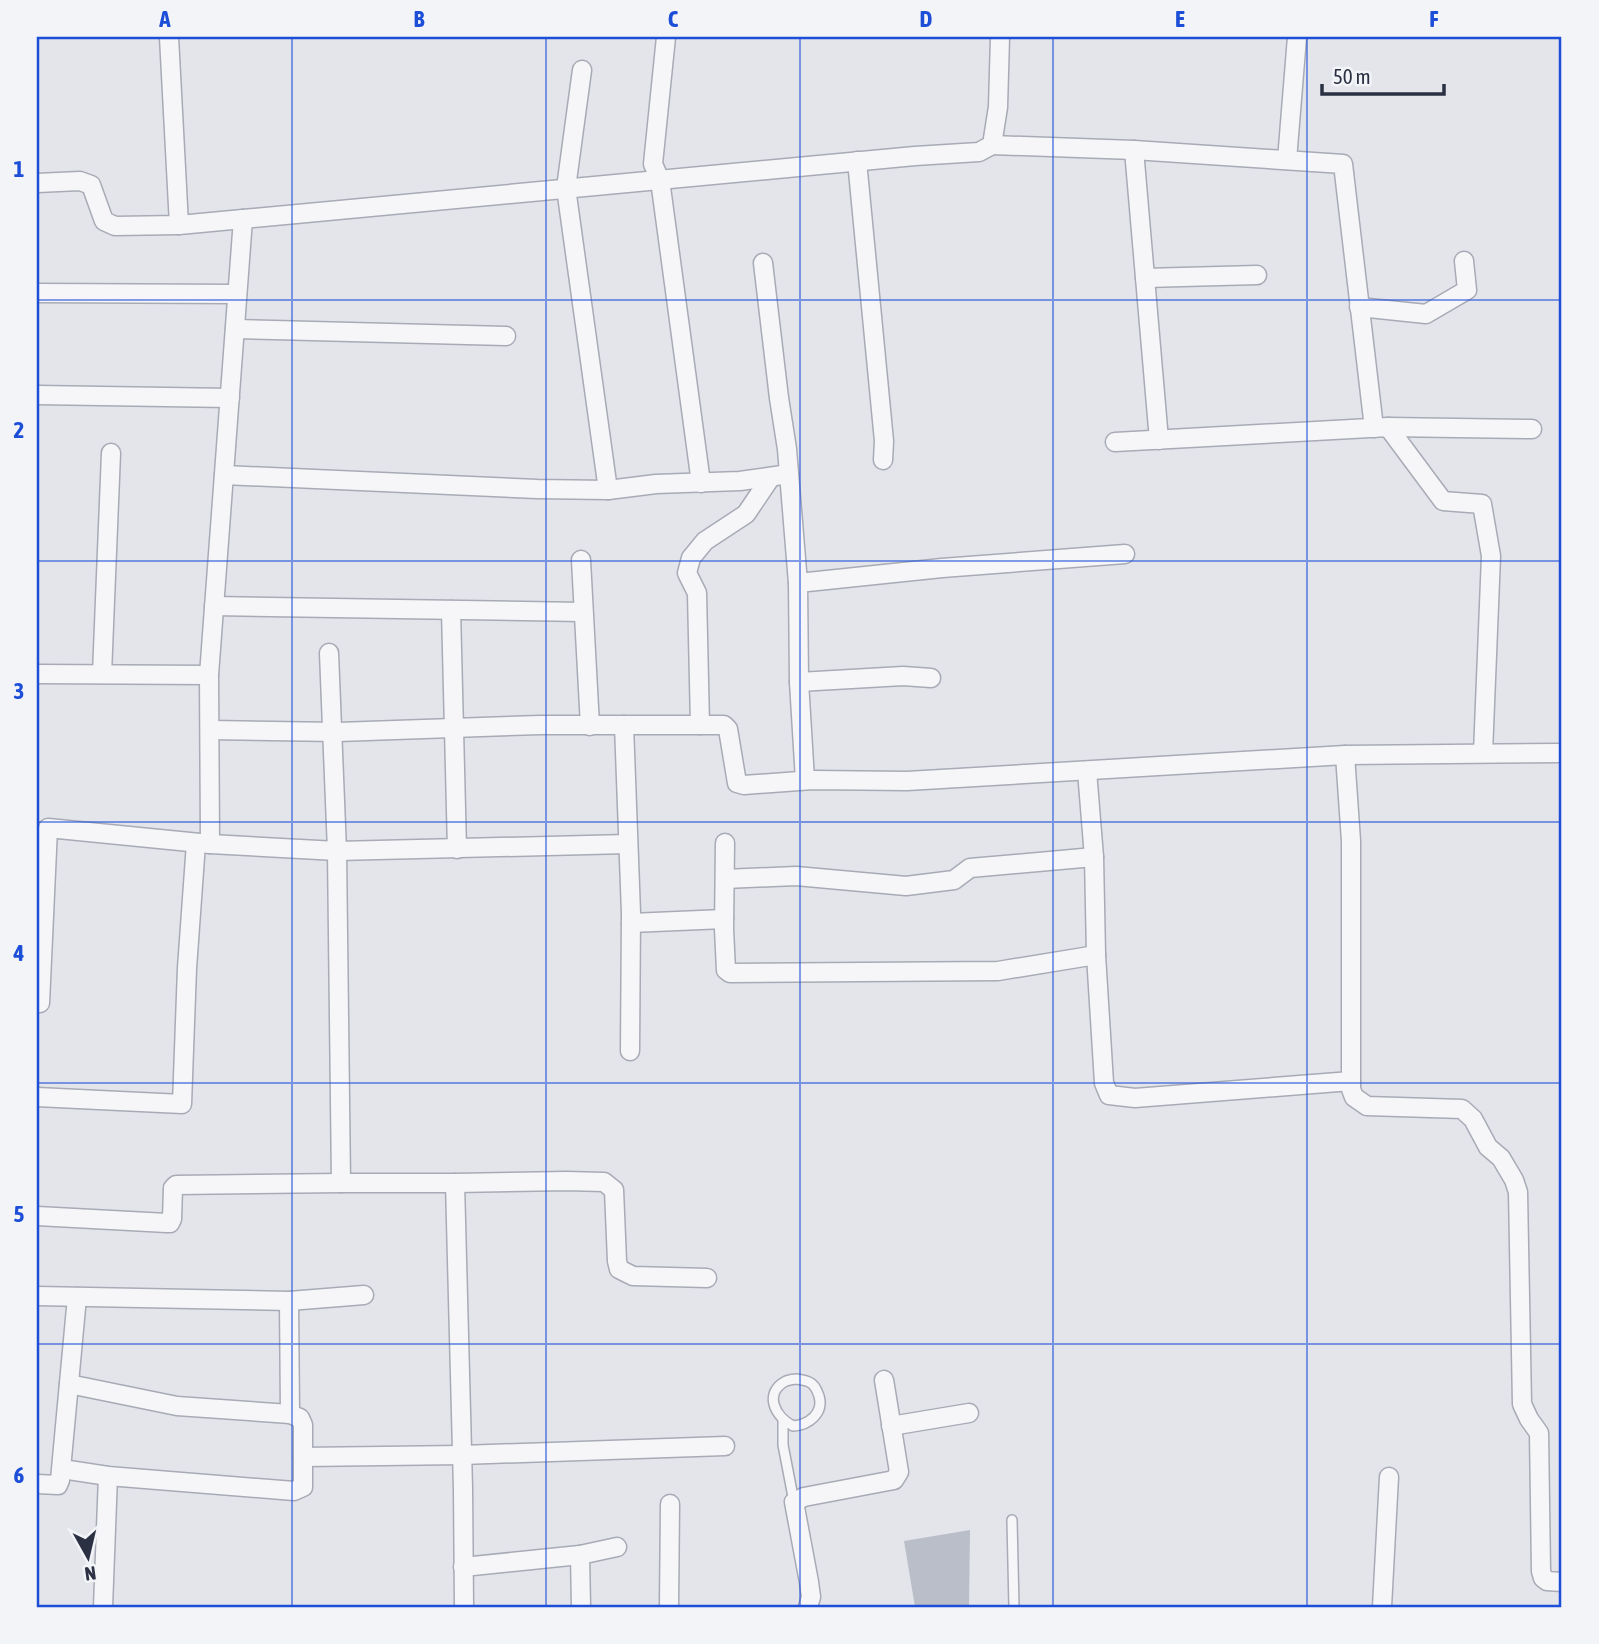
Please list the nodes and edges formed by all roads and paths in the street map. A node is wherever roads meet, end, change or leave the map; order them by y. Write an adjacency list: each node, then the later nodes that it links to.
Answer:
1 (169, 37): 14 (street)
2 (666, 37): 10 (street)
3 (1000, 37): 6 (street)
4 (1297, 37): 8 (street)
5 (582, 70): 12 (street)
6 (992, 145): 7 (street); 9 (street)
7 (1134, 150): 8 (street); 18 (street)
8 (1287, 160): 21 (street)
9 (857, 162): 10 (street); 31 (street)
10 (660, 180): 12 (street); 34 (street)
11 (37, 183): 14 (street)
12 (566, 188): 13 (street); 35 (street)
13 (243, 219): 14 (street); 20 (street)
14 (179, 225)
15 (1464, 261): 21 (street)
16 (763, 263): 33 (street)
17 (1257, 275): 18 (street)
18 (1145, 278): 28 (street)
19 (37, 293): 20 (street)
20 (237, 294): 22 (street)
21 (1359, 307): 26 (street)
22 (235, 329): 23 (street); 25 (street)
23 (506, 336)
24 (37, 395): 25 (street)
25 (230, 398): 32 (street)
26 (1381, 428): 27 (street); 28 (street); 54 (street)
27 (1532, 429)
28 (1159, 440): 29 (street)
29 (1115, 442)
30 (111, 453): 44 (street)
31 (883, 460)
32 (224, 475): 35 (street); 39 (street)
33 (780, 476): 34 (street); 38 (street); 48 (street)
34 (701, 482): 35 (street)
35 (608, 490)
36 (1125, 554): 38 (street)
37 (581, 560): 41 (street)
38 (799, 583): 47 (street)
39 (215, 606): 40 (street); 45 (street)
40 (451, 610): 41 (street); 51 (street)
41 (583, 612): 50 (street)
42 (329, 653): 53 (street)
43 (37, 674): 44 (street)
44 (102, 674): 45 (street)
45 (209, 675): 52 (street)
46 (932, 678): 47 (street)
47 (799, 682): 58 (street)
48 (700, 724): 49 (street); 58 (street)
49 (624, 725): 50 (street); 61 (street)
50 (590, 726): 51 (street)
51 (454, 729): 53 (street); 62 (street)
52 (211, 730): 53 (street); 60 (street)
53 (332, 732): 63 (street)
54 (1483, 753): 55 (street); 56 (street)
55 (1562, 753)
56 (1345, 755): 57 (street); 71 (street)
57 (1087, 771): 58 (street); 64 (street)
58 (805, 780)
59 (725, 843): 65 (street)
60 (203, 844): 63 (street); 69 (street); 72 (street)
61 (628, 844): 62 (street); 67 (street)
62 (457, 849): 63 (street)
63 (337, 851): 73 (street)
64 (1094, 857): 65 (street); 68 (street)
65 (725, 879): 66 (street)
66 (724, 919): 67 (street); 68 (street)
67 (631, 923): 70 (street)
68 (1096, 955): 71 (street)
69 (37, 1003)
70 (630, 1051)
71 (1351, 1081): 100 (street)
72 (37, 1097)
73 (341, 1183): 74 (street); 75 (street)
74 (455, 1184): 76 (street); 88 (street)
75 (37, 1216)
76 (707, 1278)
77 (364, 1295): 80 (street)
78 (37, 1296): 79 (street)
79 (77, 1297): 80 (street); 82 (street)
80 (289, 1301): 84 (street)
81 (884, 1380): 86 (street)
82 (69, 1384): 84 (street); 90 (street)
83 (969, 1413): 86 (street)
84 (290, 1414): 89 (street)
85 (783, 1421): 85 (lane); 94 (lane)
86 (891, 1426): 94 (street)
87 (725, 1446): 88 (street)
88 (462, 1455): 89 (street); 99 (street)
89 (303, 1457): 91 (street)
90 (62, 1469): 91 (street); 93 (street)
91 (108, 1476): 101 (street)
92 (1389, 1478): 107 (street)
93 (37, 1484)
94 (794, 1502): 105 (street)
95 (670, 1504): 104 (street)
96 (1013, 1520): 106 (lane)
97 (617, 1547): 98 (street)
98 (580, 1555): 99 (street); 103 (street)
99 (463, 1567): 102 (street)
100 (1562, 1582)
101 (103, 1607)
102 (464, 1607)
103 (581, 1607)
104 (669, 1607)
105 (808, 1607)
106 (1014, 1607)
107 (1382, 1607)

